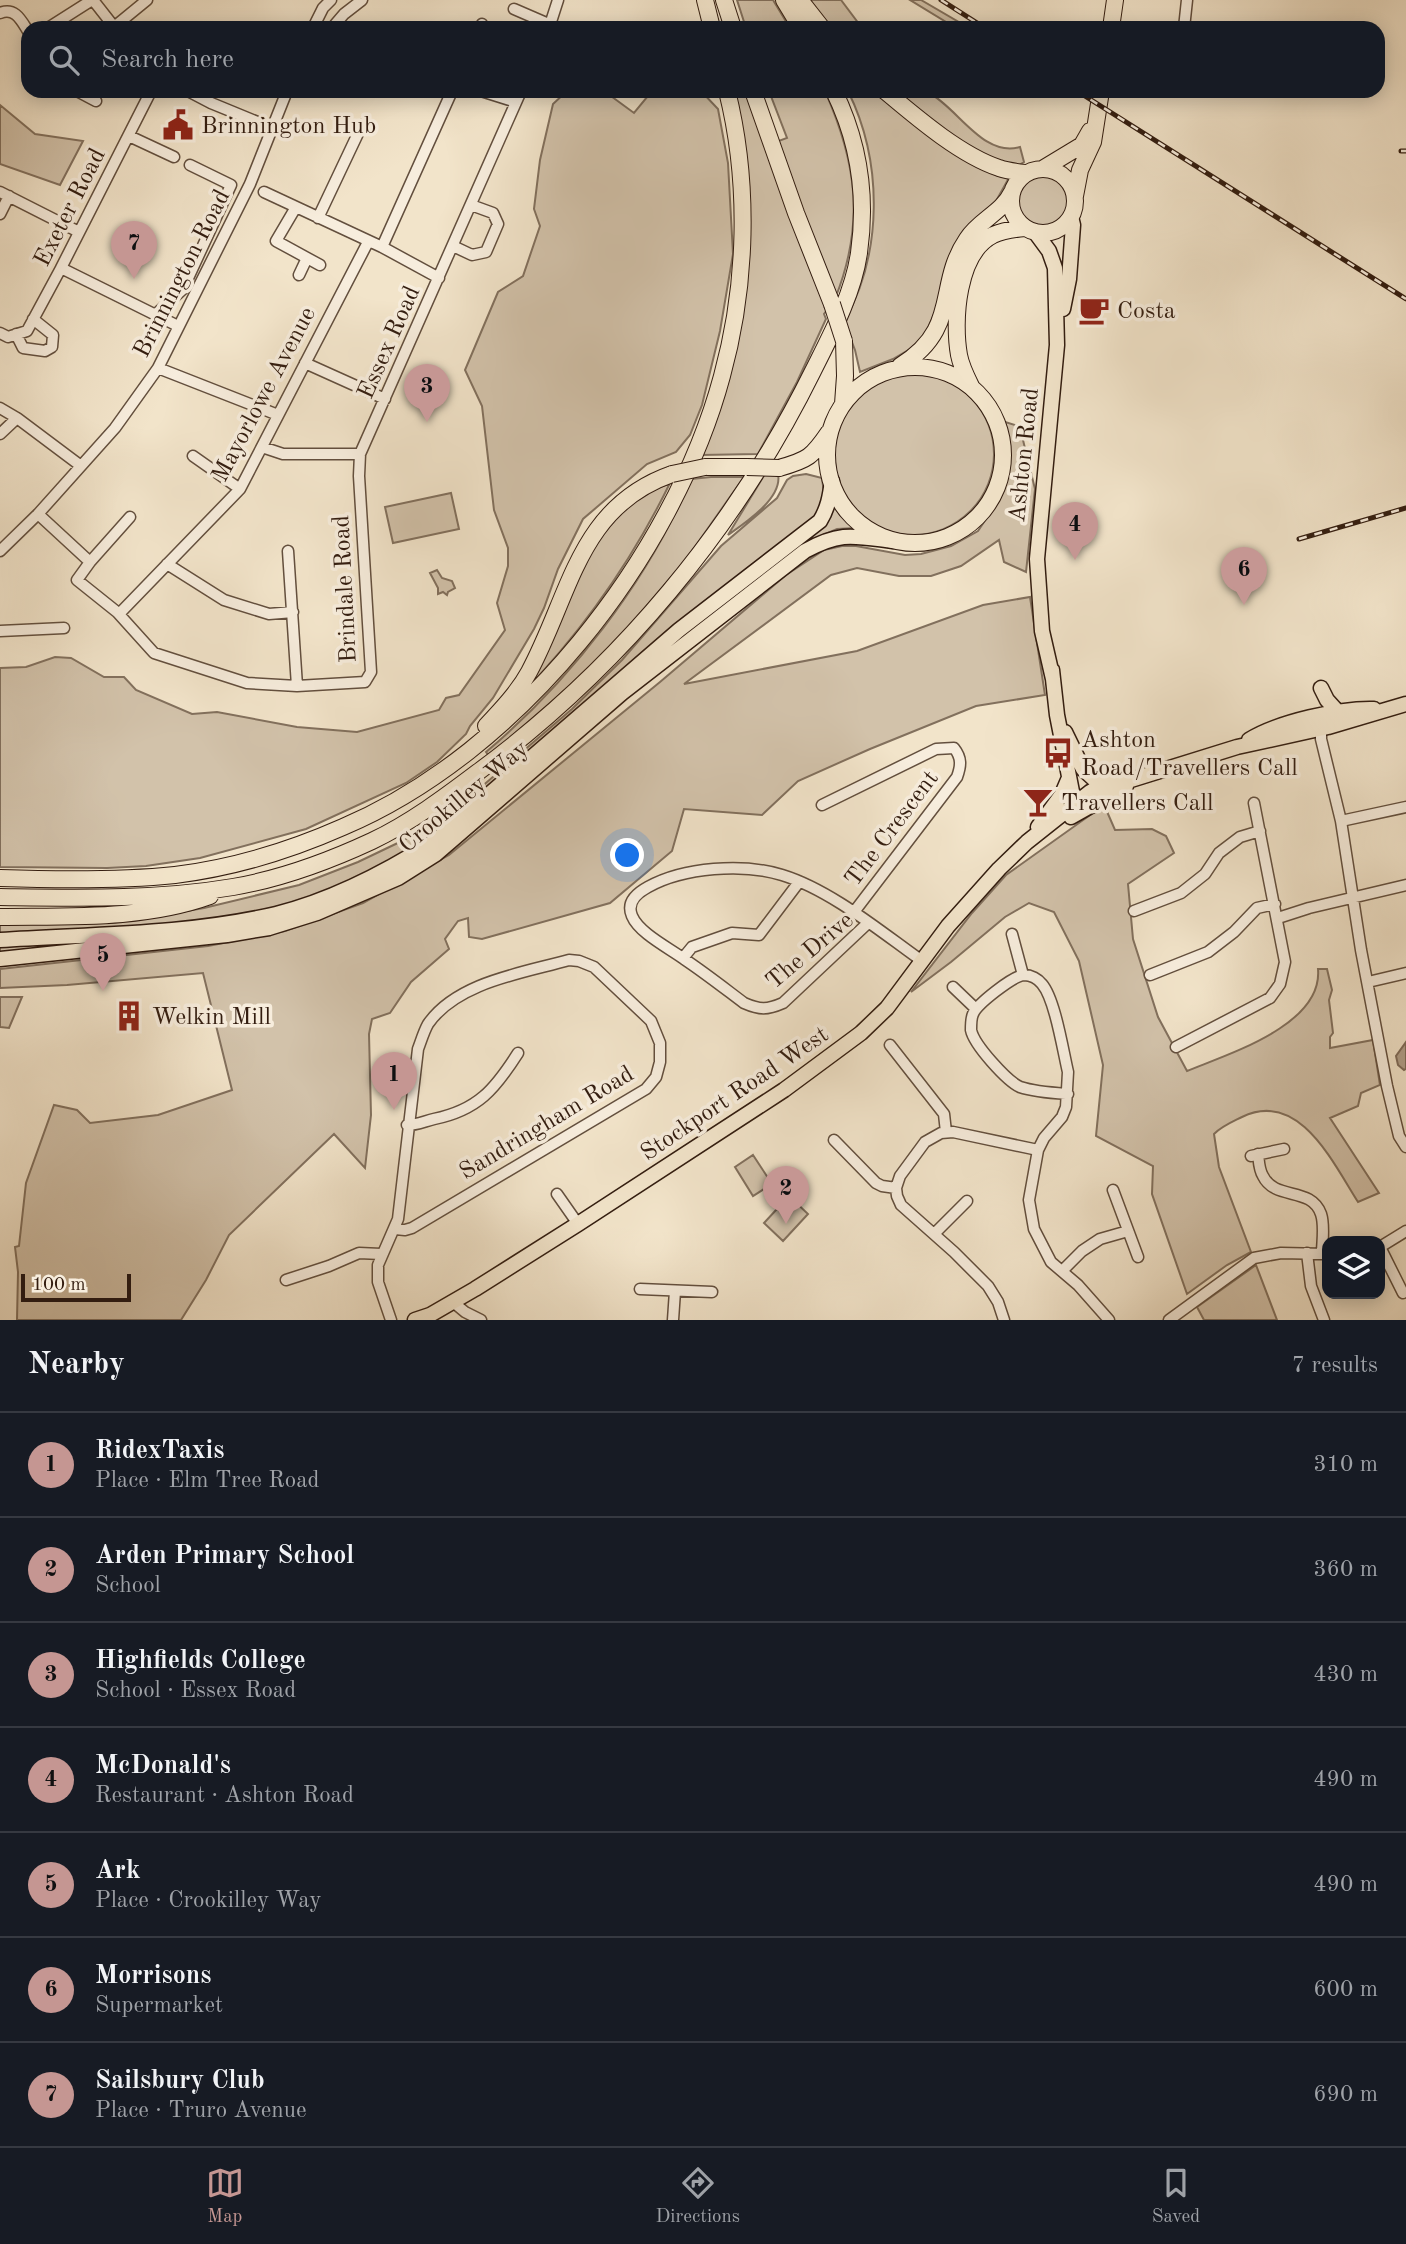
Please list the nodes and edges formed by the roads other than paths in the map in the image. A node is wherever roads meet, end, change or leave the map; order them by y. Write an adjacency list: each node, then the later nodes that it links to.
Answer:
1 (92, 0): 15 (street); 16 (street)
2 (146, 0): 17 (street)
3 (331, 0): 18 (street)
4 (362, 0): 19 (street)
5 (558, 0): 21 (street)
6 (705, 0): 22 (highway)
7 (724, 0): 23 (highway)
8 (784, 0): 24 (highway)
9 (800, 0): 25 (highway)
10 (1115, 0): 26 (highway)
11 (1187, 0): 27 (street)
12 (514, 9): 20 (street)
13 (5, 12): 14 (street)
14 (22, 21)
15 (59, 21)
16 (110, 21)
17 (122, 21)
18 (316, 21)
19 (338, 21)
20 (538, 21)
21 (552, 21)
22 (710, 21)
23 (731, 21)
24 (797, 21)
25 (815, 21)
26 (1112, 21)
27 (1185, 21)
28 (90, 98): 40 (street)
29 (148, 98): 45 (street, Exeter Road)
30 (204, 98): 44 (street)
31 (284, 98): 44 (street, Brinnington Road)
32 (444, 98): 63 (street)
33 (503, 98): 41 (street)
34 (518, 98): 41 (street, Essex Road)
35 (728, 98): 111 (highway)
36 (755, 98): 80 (highway, bridge)
37 (838, 98): 124 (highway)
38 (894, 98): 49 (highway)
39 (1100, 98): 42 (highway)
40 (96, 101)
41 (516, 102): 54 (street, Essex Road)
42 (1095, 123): 48 (highway); 53 (highway)
43 (362, 125): 58 (street)
44 (272, 128): 71 (street, Brinnington Road)
45 (129, 136): 46 (street); 60 (street, Exeter Road)
46 (174, 157)
47 (190, 164): 69 (street)
48 (1044, 168): 49 (highway); 53 (highway)
49 (1026, 173): 51 (highway)
50 (264, 192): 55 (street)
51 (1012, 192): 59 (highway); 76 (highway)
52 (4, 194): 56 (street); 60 (street)
53 (1075, 196): 57 (highway)
54 (471, 205): 62 (street, Essex Road); 62 (street)
55 (296, 207): 58 (street); 64 (street)
56 (0, 214)
57 (1071, 217): 59 (highway); 74 (main road, Ashton Road)
58 (318, 218): 61 (street)
59 (1030, 230): 74 (main road, Ashton Road); 78 (highway)
60 (79, 232): 66 (street, Exeter Road)
61 (368, 242): 63 (street); 75 (street, Mayorlowe Avenue)
62 (453, 246): 68 (street, Essex Road)
63 (382, 247): 68 (street)
64 (307, 258): 65 (street); 67 (street)
65 (320, 265)
66 (61, 268): 69 (street); 70 (street, Exeter Road)
67 (299, 275)
68 (439, 278): 79 (street, Essex Road)
69 (155, 315): 71 (street)
70 (33, 319): 73 (street, Exeter Road); 73 (street)
71 (178, 326): 77 (street, Brinnington Road)
72 (0, 332): 73 (street)
73 (16, 334)
74 (1058, 334): 108 (main road, Ashton Road)
75 (305, 363): 79 (street); 82 (street, Mayorlowe Avenue)
76 (897, 367): 78 (highway); 80 (highway)
77 (158, 368): 82 (street); 89 (street, Brinnington Road)
78 (971, 386): 94 (highway)
79 (385, 399): 87 (street, Essex Road)
80 (843, 404): 84 (highway)
81 (0, 408): 83 (street)
82 (278, 415): 86 (street, Mayorlowe Avenue)
83 (18, 418): 85 (street); 89 (street)
84 (832, 427): 90 (highway); 111 (highway, bridge)
85 (0, 434)
86 (262, 447): 87 (street); 91 (street, Mayorlowe Avenue)
87 (360, 454): 103 (street, Brindale Road)
88 (193, 456): 91 (street)
89 (81, 466): 92 (street, Brinnington Road)
90 (832, 481): 94 (highway); 134 (main road, Crookilley Way)
91 (240, 489): 98 (street, Mayorlowe Avenue)
92 (38, 514): 95 (street, Brinnington Road); 97 (street)
93 (130, 517): 97 (street)
94 (893, 541): 136 (main road, Crookilley Way)
95 (0, 551)
96 (288, 551): 99 (street)
97 (90, 562): 100 (street, Brindale Road)
98 (167, 565): 99 (street); 100 (street, Mayorlowe Avenue)
99 (293, 612): 103 (street)
100 (118, 614): 103 (street, Brindale Road)
101 (64, 628): 102 (street)
102 (0, 631)
103 (297, 686)
104 (1321, 688): 107 (main road)
105 (1406, 704): 106 (main road, Stockport Road West)
106 (1386, 709): 107 (main road, Stockport Road West); 109 (main road, Stockport Road West)
107 (1337, 711): 109 (main road, Stockport Road West)
108 (1057, 715): 110 (main road, Ashton Road); 113 (main road, Ashton Road)
109 (1318, 726): 112 (main road, Stockport Road West); 118 (street)
110 (1066, 735): 112 (main road, Ashton Road); 116 (main road, Ashton Road)
111 (449, 766): 121 (highway)
112 (1136, 778): 116 (main road, Stockport Road West)
113 (1068, 780): 116 (main road, Ashton Road); 120 (main road, Stockport Road West)
114 (1254, 803): 119 (street)
115 (822, 805): 129 (street, The Crescent)
116 (1079, 806): 120 (main road, Stockport Road West)
117 (1406, 807): 118 (street)
118 (1341, 821): 126 (street)
119 (1260, 831): 127 (street); 128 (street)
120 (1027, 842): 137 (main road, Stockport Road West)
121 (0, 878)
122 (799, 882): 129 (street); 135 (street); 135 (street, The Drive)
123 (1406, 885): 126 (street)
124 (235, 887): 125 (highway); 130 (highway)
125 (0, 897)
126 (1354, 899): 131 (street); 141 (street)
127 (1275, 904): 131 (street); 140 (street)
128 (1134, 911)
129 (854, 912): 132 (street)
130 (0, 917)
131 (1278, 918): 145 (street)
132 (868, 923): 135 (street, The Drive); 137 (street, The Drive)
133 (1012, 934): 139 (street)
134 (0, 940)
135 (683, 958)
136 (0, 959)
137 (922, 961): 159 (main road, Stockport Road West)
138 (1406, 973): 141 (street)
139 (1023, 975): 143 (street); 147 (street)
140 (1150, 975)
141 (1368, 982): 150 (street)
142 (953, 987): 143 (street)
143 (976, 1009): 147 (street)
144 (890, 1045): 149 (street)
145 (1176, 1047)
146 (518, 1053): 148 (street)
147 (1068, 1094): 154 (street)
148 (407, 1125): 160 (street); 160 (street, Sandringham Road)
149 (946, 1132): 154 (street); 155 (street)
150 (1403, 1134): 152 (street)
151 (834, 1140): 155 (street)
152 (1406, 1147)
153 (1284, 1149): 164 (street)
154 (1038, 1150): 171 (street)
155 (896, 1188): 163 (street)
156 (1113, 1190): 161 (street)
157 (557, 1194): 159 (street)
158 (967, 1201): 163 (street)
159 (578, 1224): 177 (main road, Stockport Road West)
160 (395, 1229): 166 (street)
161 (1128, 1231): 169 (street); 171 (street)
162 (1406, 1231): 165 (street)
163 (934, 1234): 182 (street)
164 (1323, 1236)
165 (1385, 1244)
166 (381, 1254): 172 (street); 178 (street)
167 (1307, 1254): 168 (street); 184 (street); 185 (street)
168 (1322, 1254)
169 (1138, 1257)
170 (1385, 1257): 176 (street)
171 (1062, 1272): 183 (street)
172 (286, 1280)
173 (640, 1289): 174 (street)
174 (675, 1291): 175 (street); 181 (street)
175 (712, 1292)
176 (1403, 1293)
177 (453, 1302): 179 (main road, Stockport Road West); 180 (street)
178 (391, 1320)
179 (415, 1320)
180 (481, 1320)
181 (673, 1320)
182 (1004, 1320)
183 (1109, 1320)
184 (1169, 1320)
185 (1324, 1320)

